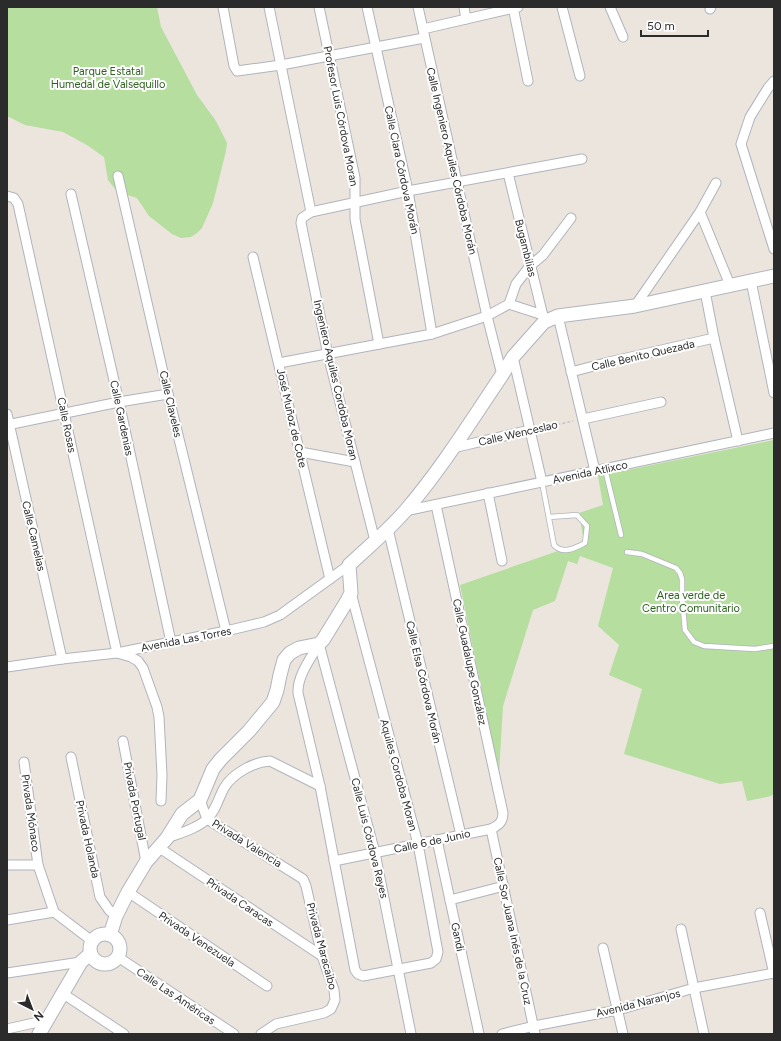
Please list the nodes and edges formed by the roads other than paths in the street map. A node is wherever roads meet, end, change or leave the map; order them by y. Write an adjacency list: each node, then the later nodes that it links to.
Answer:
1 (223, 7): 16 (street)
2 (269, 7): 16 (street)
3 (319, 7): 15 (street, Profesor Luis Córdova Moran)
4 (367, 7): 14 (street, Calle Clara Córdova Morán)
5 (418, 7): 11 (street, Calle Ingeniero Aquiles Córdoba Morán)
6 (464, 7): 10 (street)
7 (514, 7): 10 (street); 18 (street)
8 (562, 7): 17 (street)
9 (610, 7): 12 (street)
10 (466, 19): 11 (street)
11 (422, 29): 13 (street, Calle Ingeniero Aquiles Córdoba Morán)
12 (623, 37)
13 (424, 38): 14 (street); 23 (street, Calle Ingeniero Aquiles Córdoba Morán)
14 (375, 47): 15 (street); 25 (street, Calle Clara Córdova Morán)
15 (329, 56): 16 (street); 28 (street, Profesor Luis Córdova Moran)
16 (281, 65): 29 (street)
17 (580, 76)
18 (528, 81)
19 (774, 81): 32 (street)
20 (582, 159): 21 (street)
21 (508, 173): 23 (street); 34 (street, Bugambilias)
22 (118, 176): 53 (street, Calle Claveles)
23 (456, 182): 25 (street); 41 (street, Calle Ingeniero Aquiles Córdoba Morán)
24 (716, 183): 30 (street)
25 (408, 191): 28 (street); 44 (street, Calle Clara Córdova Morán)
26 (71, 194): 54 (street, Calle Gardenias)
27 (10, 197): 57 (street, Calle Rosas)
28 (356, 203): 29 (street); 46 (street, Profesor Luis Córdova Moran)
29 (311, 212): 47 (street, Ingeniero Aquiles Cordoba Moran)
30 (700, 212): 37 (street); 40 (street)
31 (571, 218): 34 (street)
32 (774, 249)
33 (253, 258): 49 (street, José Muñoz de Cote)
34 (530, 266): 39 (street); 43 (street, Bugambilias)
35 (774, 276): 36 (street)
36 (751, 281): 37 (street); 52 (street)
37 (730, 285): 38 (street)
38 (705, 291): 40 (street); 45 (street)
39 (509, 304): 41 (street); 43 (street)
40 (635, 306): 42 (street)
41 (487, 316): 44 (street); 51 (street, Calle Ingeniero Aquiles Córdoba Morán)
42 (558, 316): 43 (street); 50 (street)
43 (544, 318): 48 (street)
44 (432, 334): 46 (street)
45 (714, 338): 50 (street, Calle Benito Quezada); 62 (street)
46 (379, 344): 47 (street)
47 (328, 355): 49 (street); 65 (street, Ingeniero Aquiles Cordoba Moran)
48 (513, 357): 51 (street); 60 (street)
49 (279, 364): 64 (street, José Muñoz de Cote)
50 (571, 372): 58 (street)
51 (502, 375): 63 (street)
52 (774, 393)
53 (168, 394): 54 (street); 81 (street, Calle Claveles)
54 (119, 402): 57 (street); 82 (street, Calle Gardenias)
55 (661, 402): 58 (street)
56 (7, 414): 59 (street, Calle Camelias)
57 (64, 414): 59 (street); 85 (street, Calle Rosas)
58 (582, 419): 67 (street)
59 (8, 424): 86 (street, Calle Camelias)
60 (530, 430): 63 (street, Calle Wenceslao); 68 (street)
61 (774, 433): 62 (street, Avenida Atlixco)
62 (738, 441): 66 (street, Avenida Atlixco)
63 (453, 448): 71 (street)
64 (300, 452): 65 (street); 79 (street, José Muñoz de Cote)
65 (355, 462): 75 (street, Ingeniero Aquiles Cordoba Moran)
66 (605, 469): 67 (street, Avenida Atlixco); 74 (lane)
67 (595, 471): 68 (street, Avenida Atlixco)
68 (542, 482): 69 (street, Avenida Atlixco); 72 (lane)
69 (488, 494): 70 (street, Avenida Atlixco); 77 (street)
70 (436, 505): 71 (street, Avenida Atlixco); 95 (street, Calle Guadalupe González)
71 (406, 511): 73 (street)
72 (549, 517): 72 (lane)
73 (388, 529): 75 (street); 97 (street, Calle Elsa Córdova Morán)
74 (621, 535)
75 (375, 541): 78 (street)
76 (627, 552): 84 (lane)
77 (502, 561)
78 (349, 565): 79 (street, Avenida Las Torres); 80 (street, Aquiles Cordoba Moran)
79 (330, 579): 81 (street, Avenida Las Torres)
80 (351, 593): 83 (street); 100 (street, Aquiles Cordoba Moran)
81 (226, 631): 82 (street, Avenida Las Torres)
82 (171, 642): 85 (street, Avenida Las Torres)
83 (319, 644): 91 (street); 92 (street); 101 (street, Calle Luis Córdova Reyes)
84 (774, 646)
85 (117, 653): 86 (street, Avenida Las Torres); 93 (street)
86 (62, 659): 87 (street, Avenida Las Torres)
87 (7, 666)
88 (123, 741): 103 (street, Privada Portugal)
89 (71, 757): 112 (street, Privada Holanda)
90 (24, 762): 105 (street, Privada Mónaco)
91 (320, 786): 94 (street); 102 (street)
92 (200, 800): 94 (street, Privada Valencia); 99 (street)
93 (160, 801)
94 (207, 819): 99 (street); 106 (street, Privada Valencia)
95 (503, 820): 96 (street, Calle 6 de Junio)
96 (491, 828): 97 (street, Calle 6 de Junio); 107 (street, Calle Sor Juana Inés de la Cruz)
97 (461, 835): 98 (street, Calle 6 de Junio)
98 (437, 840): 100 (street, Calle 6 de Junio); 109 (street, Gandi)
99 (163, 842): 103 (street); 118 (street, Privada Caracas)
100 (418, 844): 101 (street, Calle 6 de Junio); 121 (street, Aquiles Cordoba Moran)
101 (375, 853): 102 (street, Calle 6 de Junio); 121 (street, Calle Luis Córdova Reyes)
102 (334, 861): 121 (street)
103 (146, 862): 108 (street)
104 (7, 865): 105 (street)
105 (38, 865): 110 (street, Privada Mónaco)
106 (303, 879): 118 (street, Privada Maracaibo)
107 (504, 886): 109 (street); 130 (street, Calle Sor Juana Inés de la Cruz)
108 (128, 892): 112 (street); 124 (street, Privada Venezuela)
109 (450, 900): 136 (street, Gandi)
110 (54, 912): 113 (street); 116 (street)
111 (760, 913): 123 (street)
112 (116, 916): 115 (street)
113 (7, 920)
114 (681, 929): 125 (street)
115 (110, 934): 116 (street); 119 (street)
116 (92, 941): 120 (street)
117 (603, 948): 127 (street)
118 (322, 956): 134 (street, Privada Maracaibo)
119 (118, 957): 120 (street); 133 (street, Calle Las Américas)
120 (86, 958): 122 (street); 126 (street)
121 (398, 969): 135 (street, Calle Luis Córdova Reyes)
122 (7, 973)
123 (774, 973): 125 (street, Avenida Naranjos)
124 (267, 986)
125 (694, 988): 127 (street, Avenida Naranjos); 139 (street)
126 (62, 993): 128 (street); 132 (street)
127 (618, 1010): 130 (street, Avenida Naranjos); 138 (street)
128 (47, 1020): 129 (street); 131 (street)
129 (7, 1029)
130 (535, 1030): 137 (street, Avenida Naranjos)
131 (39, 1034)
132 (124, 1034)
133 (234, 1034)
134 (261, 1034)
135 (411, 1034)
136 (479, 1034)
137 (502, 1034)
138 (624, 1034)
139 (704, 1034)

